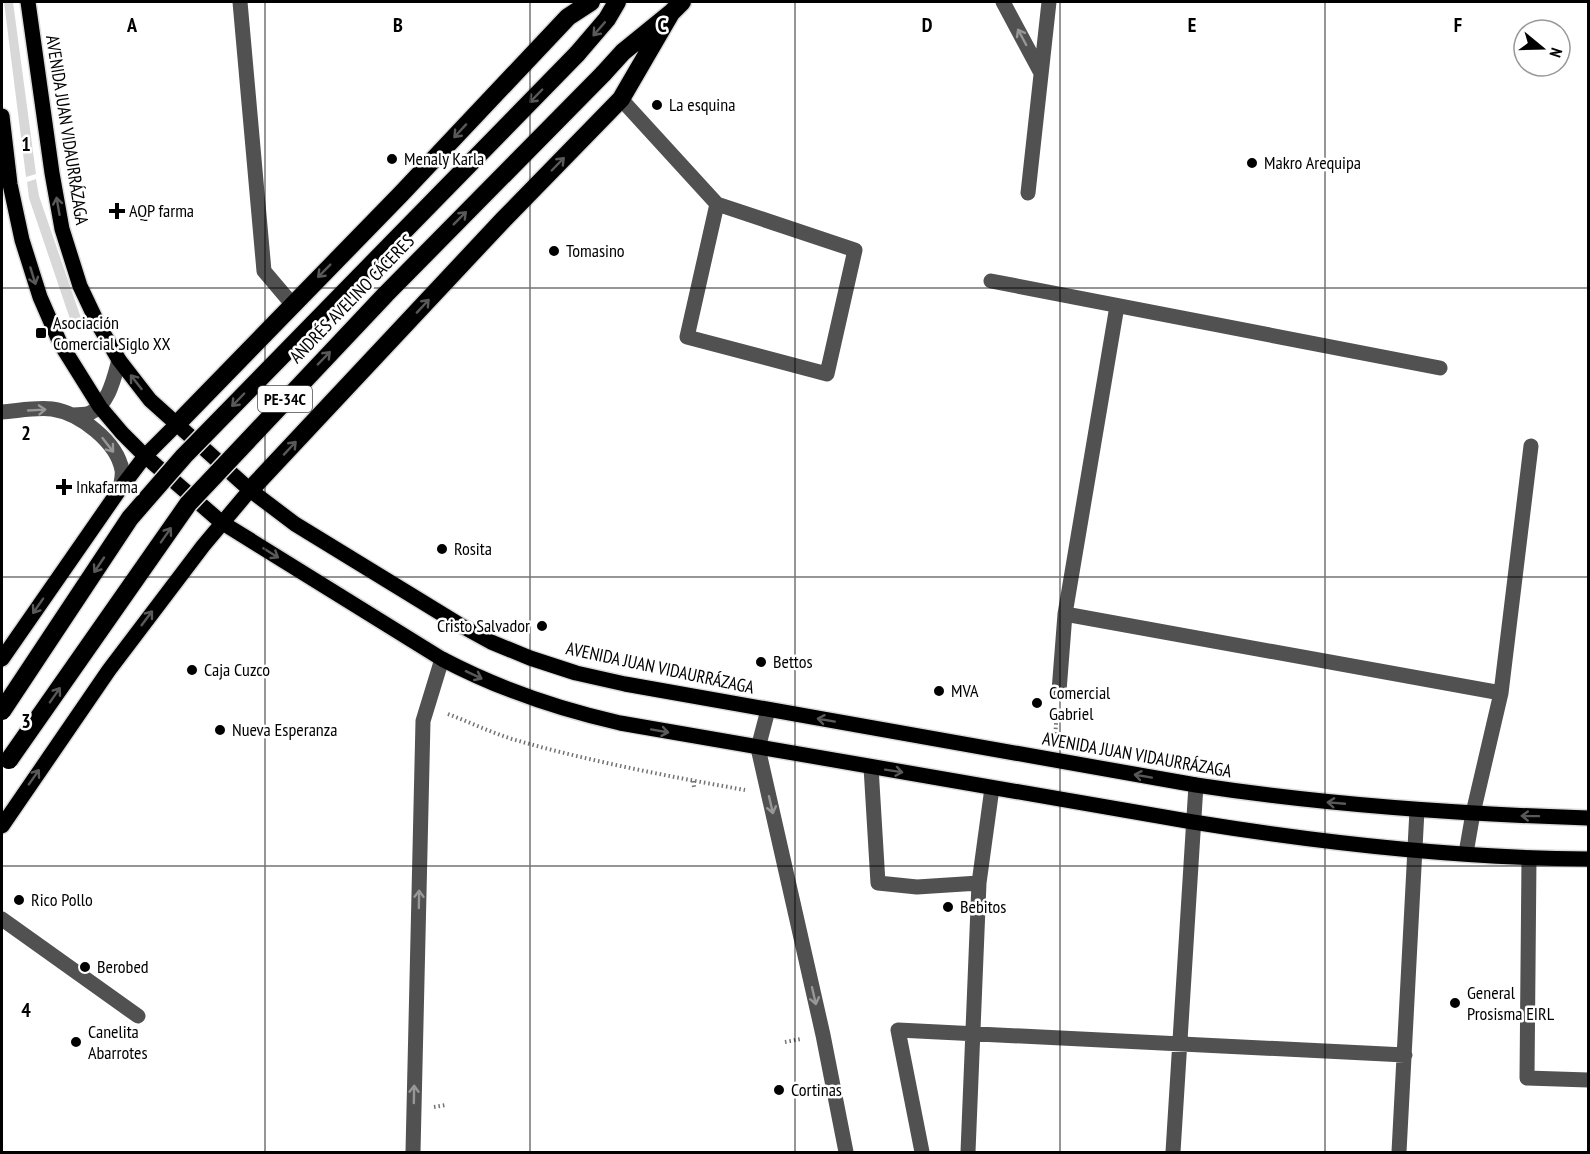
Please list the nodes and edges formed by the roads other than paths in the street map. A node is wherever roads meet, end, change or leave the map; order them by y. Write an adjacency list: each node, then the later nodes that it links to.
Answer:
1 (27, 2): 16 (main road, AVENIDA JUAN VIDAURRÁZAGA, one-way to 1)
2 (240, 2): 14 (street)
3 (591, 2): 14 (highway, one-way to 14)
4 (617, 2): 33 (highway, ANDRÉS AVELINO CÁCERES / PE-34C, one-way to 33, bridge)
5 (1003, 2): 8 (street, one-way to 5)
6 (1049, 2): 8 (street)
7 (676, 7): 9 (highway); 35 (highway, ANDRÉS AVELINO CÁCERES / PE-34C, one-way to 7, bridge)
8 (1041, 73): 11 (street)
9 (621, 99): 12 (street); 25 (highway, one-way to 9)
10 (2, 116): 18 (main road, one-way to 18)
11 (1028, 193)
12 (717, 204): 12 (street)
13 (991, 281): 15 (street)
14 (292, 304): 21 (highway)
15 (1117, 306): 17 (street); 27 (street)
16 (119, 360): 18 (street); 21 (main road, AVENIDA JUAN VIDAURRÁZAGA, one-way to 16)
17 (1440, 368)
18 (100, 407): 20 (street); 23 (main road)
19 (2, 412): 20 (street, one-way to 20)
20 (72, 415): 24 (street, one-way to 24)
21 (176, 425): 23 (main road); 25 (main road, AVENIDA JUAN VIDAURRÁZAGA)
22 (1531, 446): 31 (street)
23 (145, 456): 24 (main road); 26 (main road)
24 (120, 489): 28 (main road, one-way to 28)
25 (250, 490): 26 (main road); 32 (main road, AVENIDA JUAN VIDAURRÁZAGA)
26 (221, 522): 29 (main road, one-way to 29); 43 (main road, one-way to 26)
27 (1065, 614): 30 (street); 31 (street)
28 (2, 659)
29 (442, 659): 34 (main road, one-way to 34); 55 (street, one-way to 29)
30 (1059, 691)
31 (1501, 693): 40 (street)
32 (768, 710): 34 (street); 37 (main road, AVENIDA JUAN VIDAURRÁZAGA, one-way to 32)
33 (2, 711)
34 (758, 748): 36 (main road); 56 (street, one-way to 56)
35 (5, 766)
36 (871, 768): 38 (main road, one-way to 38); 48 (street)
37 (1196, 785): 39 (main road, AVENIDA JUAN VIDAURRÁZAGA, one-way to 37); 42 (street)
38 (992, 788): 42 (main road); 48 (street)
39 (1417, 810): 40 (main road, AVENIDA JUAN VIDAURRÁZAGA); 44 (street)
40 (1473, 813): 41 (main road, AVENIDA JUAN VIDAURRÁZAGA, one-way to 40); 45 (street)
41 (1588, 818)
42 (1193, 822): 44 (main road); 52 (street)
43 (2, 826)
44 (1416, 850): 45 (main road); 53 (street)
45 (1466, 853): 46 (main road)
46 (1529, 858): 47 (main road); 54 (street)
47 (1588, 859)
48 (979, 883): 51 (street)
49 (2, 919): 50 (street)
50 (138, 1016)
51 (973, 1034): 52 (street); 57 (street); 58 (street)
52 (1179, 1044): 53 (street); 59 (street)
53 (1405, 1055): 60 (street)
54 (1588, 1080)
55 (413, 1152)
56 (846, 1152)
57 (922, 1152)
58 (968, 1152)
59 (1173, 1152)
60 (1400, 1152)

